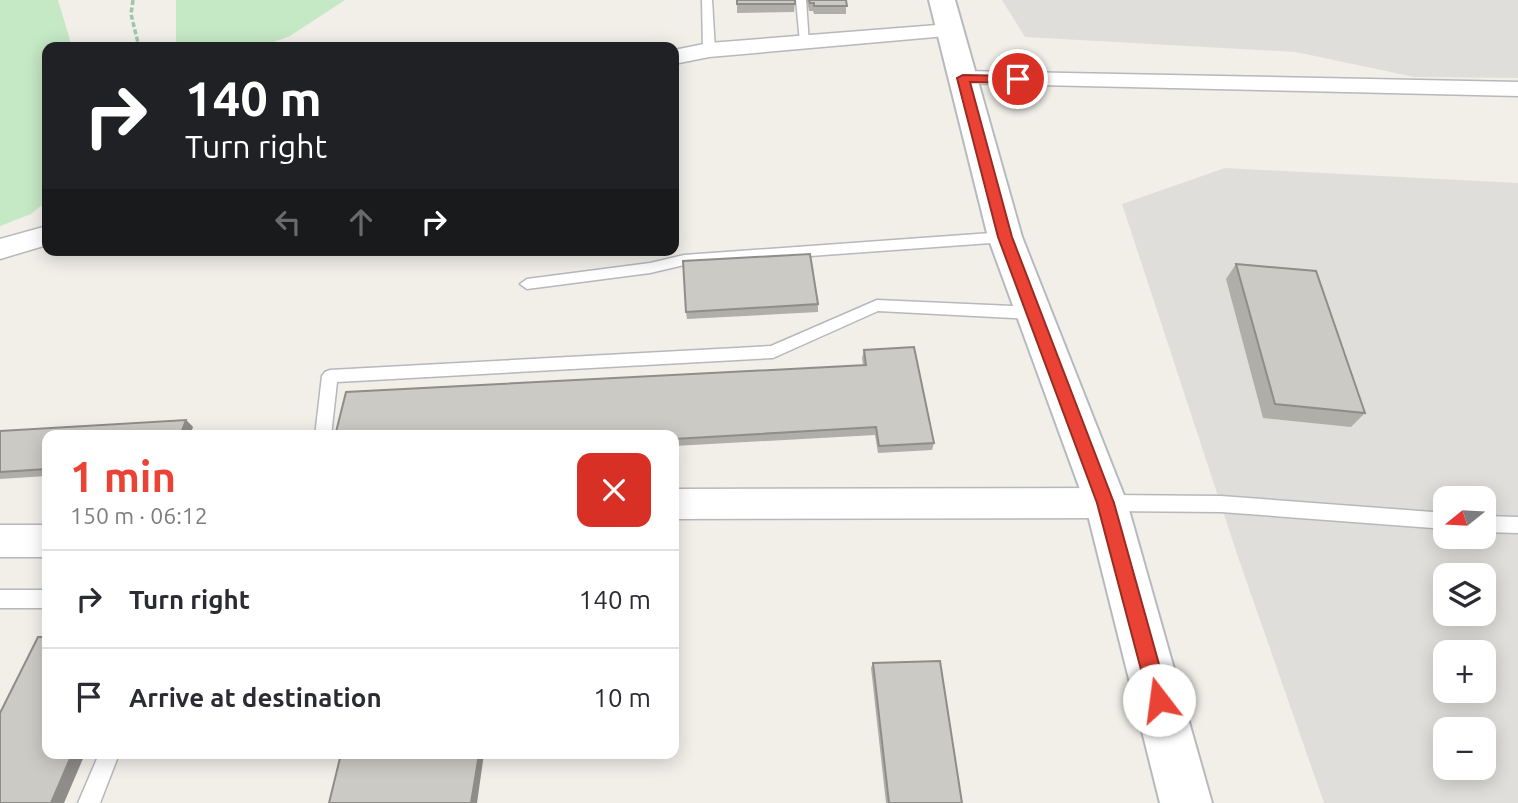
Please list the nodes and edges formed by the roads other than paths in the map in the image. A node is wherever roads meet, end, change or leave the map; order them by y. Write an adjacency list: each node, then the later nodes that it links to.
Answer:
1 (707, 0): 5 (lane)
2 (801, 0): 4 (lane)
3 (946, 15): 4 (street); 7 (main road)
4 (805, 42): 5 (street)
5 (709, 50): 6 (street)
6 (679, 56)
7 (963, 78): 8 (street); 10 (main road)
8 (1518, 89)
9 (42, 237): 11 (street)
10 (1005, 237): 12 (lane); 13 (main road)
11 (0, 249)
12 (527, 284)
13 (1035, 313): 14 (lane); 15 (main road)
14 (324, 430)
15 (1105, 503): 16 (street); 17 (lane); 26 (main road)
16 (679, 504)
17 (1433, 521)
18 (1496, 524): 19 (lane)
19 (1518, 525)
20 (0, 541): 21 (street)
21 (42, 541)
22 (0, 599): 23 (lane)
23 (42, 599)
24 (107, 759): 25 (lane)
25 (89, 803)
26 (1186, 803)

